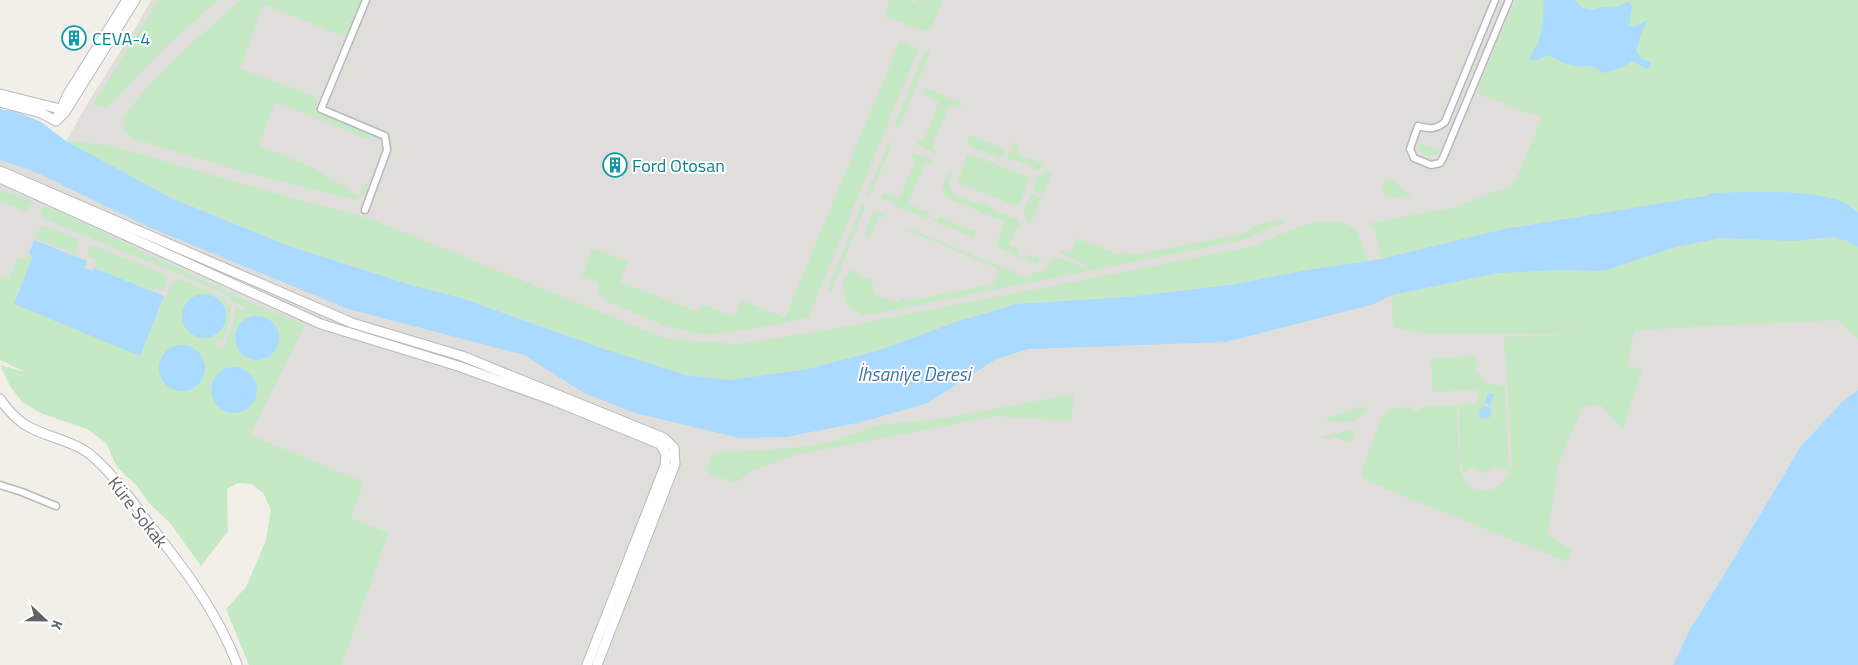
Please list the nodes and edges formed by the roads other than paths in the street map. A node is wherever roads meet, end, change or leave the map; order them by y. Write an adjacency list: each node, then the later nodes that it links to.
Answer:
1 (127, 0): 8 (main road)
2 (135, 0): 9 (main road)
3 (366, 0): 12 (street)
4 (1495, 0): 5 (street)
5 (1509, 0)
6 (0, 94): 8 (main road)
7 (0, 102): 9 (main road)
8 (60, 109): 9 (main road)
9 (56, 121)
10 (0, 171): 18 (main road)
11 (0, 178): 17 (main road)
12 (365, 210)
13 (0, 399): 16 (main road, Küre Sokak)
14 (0, 485): 15 (street)
15 (56, 506)
16 (237, 665)
17 (588, 665)
18 (597, 665)

